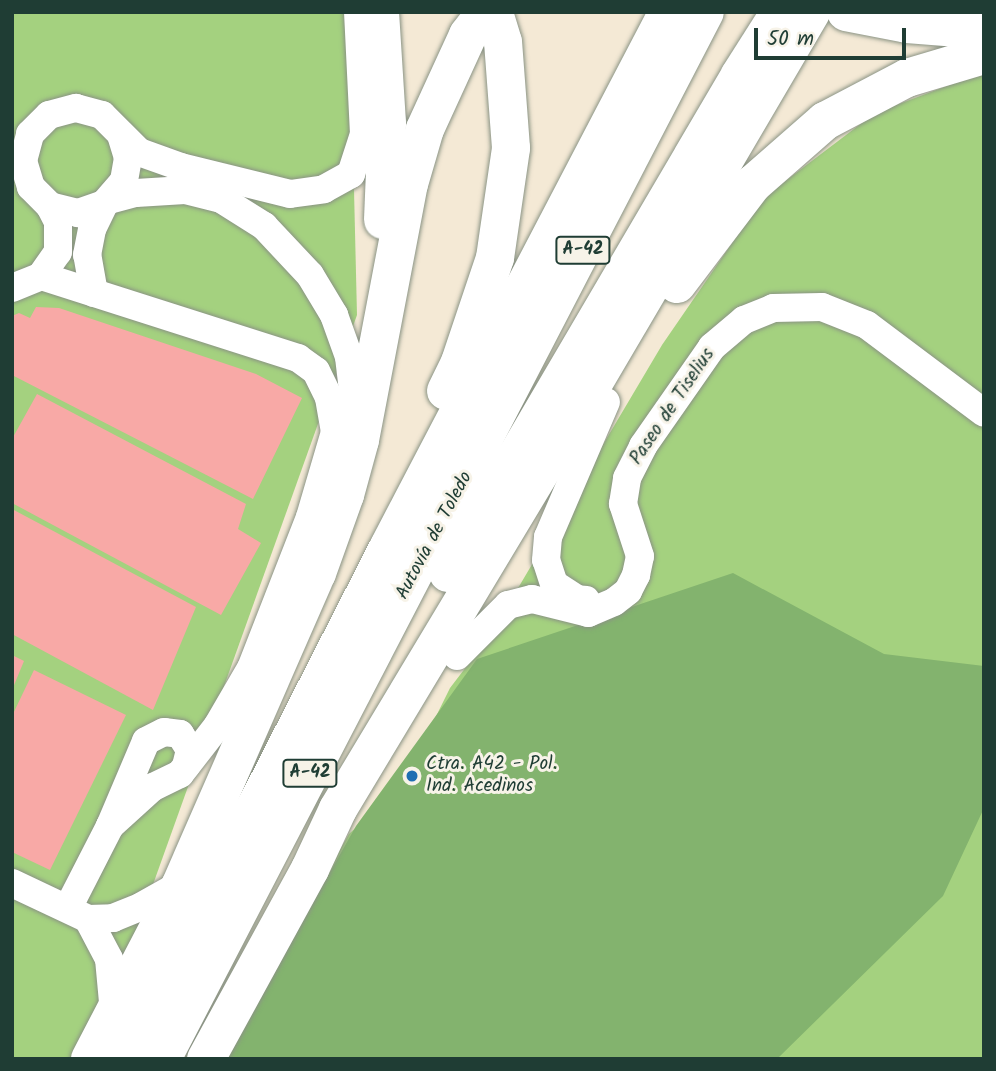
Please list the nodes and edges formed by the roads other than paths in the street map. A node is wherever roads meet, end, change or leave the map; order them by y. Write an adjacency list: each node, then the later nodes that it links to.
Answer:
1 (358, 12): 13 (street)
2 (380, 12): 19 (highway)
3 (668, 12): 24 (highway, Autovía de Toledo / A-42)
4 (705, 12): 23 (highway, Autovía de Toledo / A-42)
5 (769, 12): 12 (highway)
6 (780, 12): 12 (highway)
7 (811, 12): 30 (highway)
8 (853, 14): 10 (highway)
9 (505, 19): 19 (highway); 24 (highway)
10 (984, 30)
11 (984, 55): 20 (highway)
12 (740, 75): 28 (highway)
13 (121, 135): 14 (street); 15 (street)
14 (107, 202): 15 (street); 18 (street); 22 (street)
15 (50, 206): 16 (street)
16 (41, 276): 17 (street); 18 (street)
17 (12, 288)
18 (94, 293): 27 (street)
19 (376, 352): 22 (highway)
20 (606, 402): 25 (street); 26 (highway)
21 (984, 413): 25 (street, Paseo de Tiselius)
22 (360, 440): 32 (highway)
23 (461, 488): 28 (highway); 37 (highway, Autovía de Toledo / A-42)
24 (388, 548): 36 (highway, Autovía de Toledo / A-42)
25 (614, 603): 26 (street)
26 (457, 656): 30 (highway)
27 (186, 766): 29 (street); 29 (street)
28 (327, 782): 38 (highway)
29 (110, 826): 33 (street)
30 (310, 869): 39 (highway)
31 (12, 883): 33 (street)
32 (181, 884): 33 (street); 34 (highway)
33 (78, 914): 34 (street)
34 (114, 1013): 35 (highway)
35 (90, 1059)
36 (127, 1059)
37 (162, 1059)
38 (179, 1059)
39 (206, 1059)

